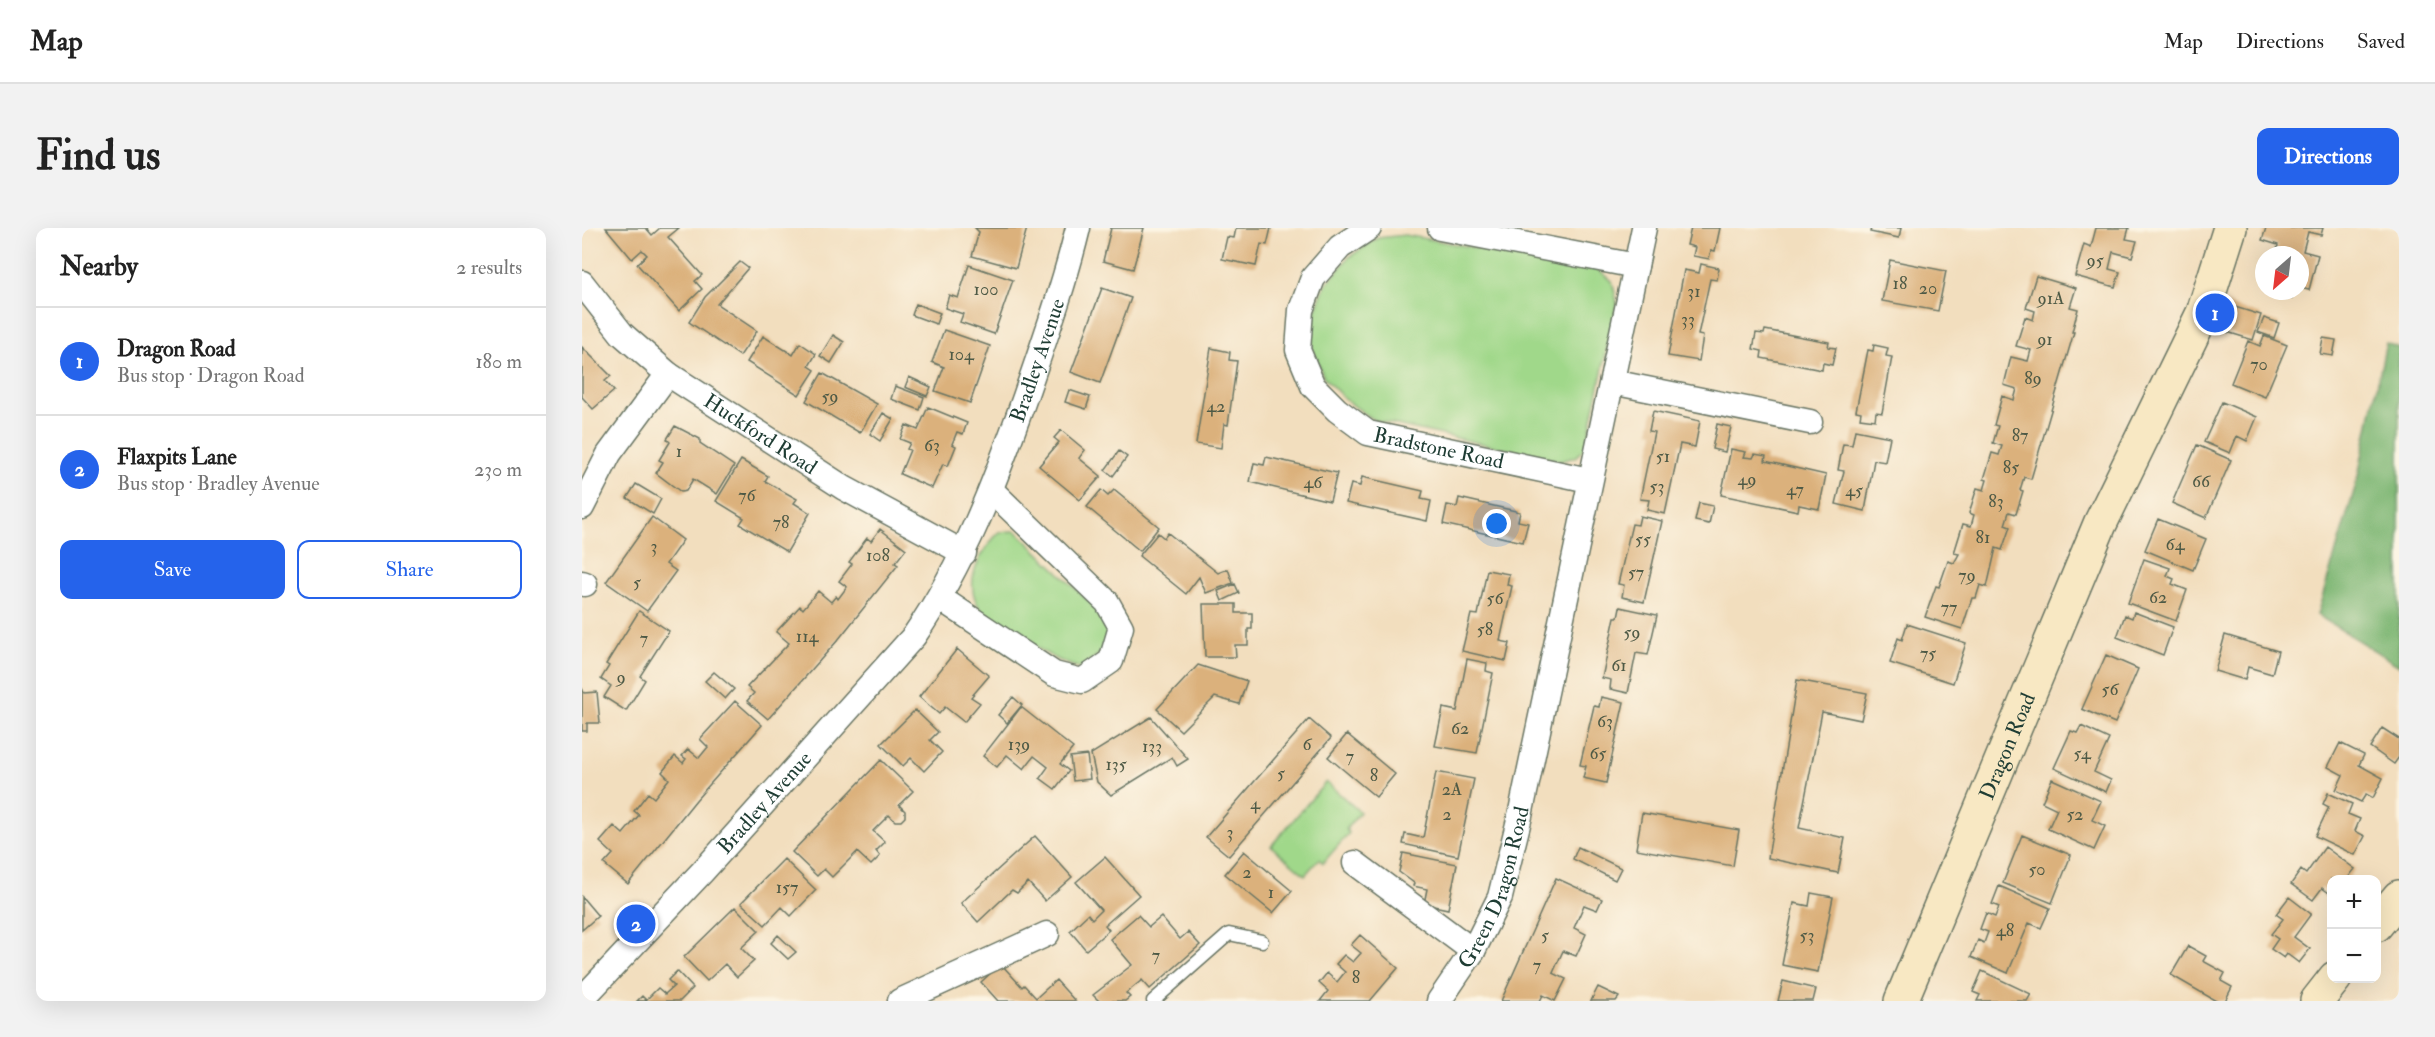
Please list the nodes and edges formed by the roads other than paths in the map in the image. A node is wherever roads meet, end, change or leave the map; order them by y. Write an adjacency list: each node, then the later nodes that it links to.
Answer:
1 (1078, 228): 12 (street, Bradley Avenue)
2 (1369, 228): 11 (street, Bradstone Road)
3 (1440, 228): 6 (street)
4 (1644, 228): 6 (street)
5 (2230, 228): 27 (street, Dragon Road)
6 (1636, 266): 9 (street)
7 (582, 283): 8 (street, Huckford Road)
8 (669, 374): 13 (street); 14 (street, Huckford Road)
9 (1612, 382): 10 (street); 11 (street)
10 (1810, 422)
11 (1589, 480): 21 (street, Green Dragon Road)
12 (992, 491): 14 (street, Bradley Avenue); 15 (street)
13 (582, 507)
14 (964, 553): 15 (street, Bradley Avenue)
15 (940, 598): 23 (street, Bradley Avenue)
16 (1355, 863): 21 (street)
17 (2399, 897): 18 (street)
18 (2381, 920)
19 (1047, 934): 24 (street)
20 (1262, 941): 25 (lane)
21 (1473, 951): 26 (street, Green Dragon Road)
22 (2331, 983): 28 (street)
23 (582, 999)
24 (900, 1001)
25 (1153, 1001)
26 (1439, 1001)
27 (1901, 1001)
28 (2318, 1001)

